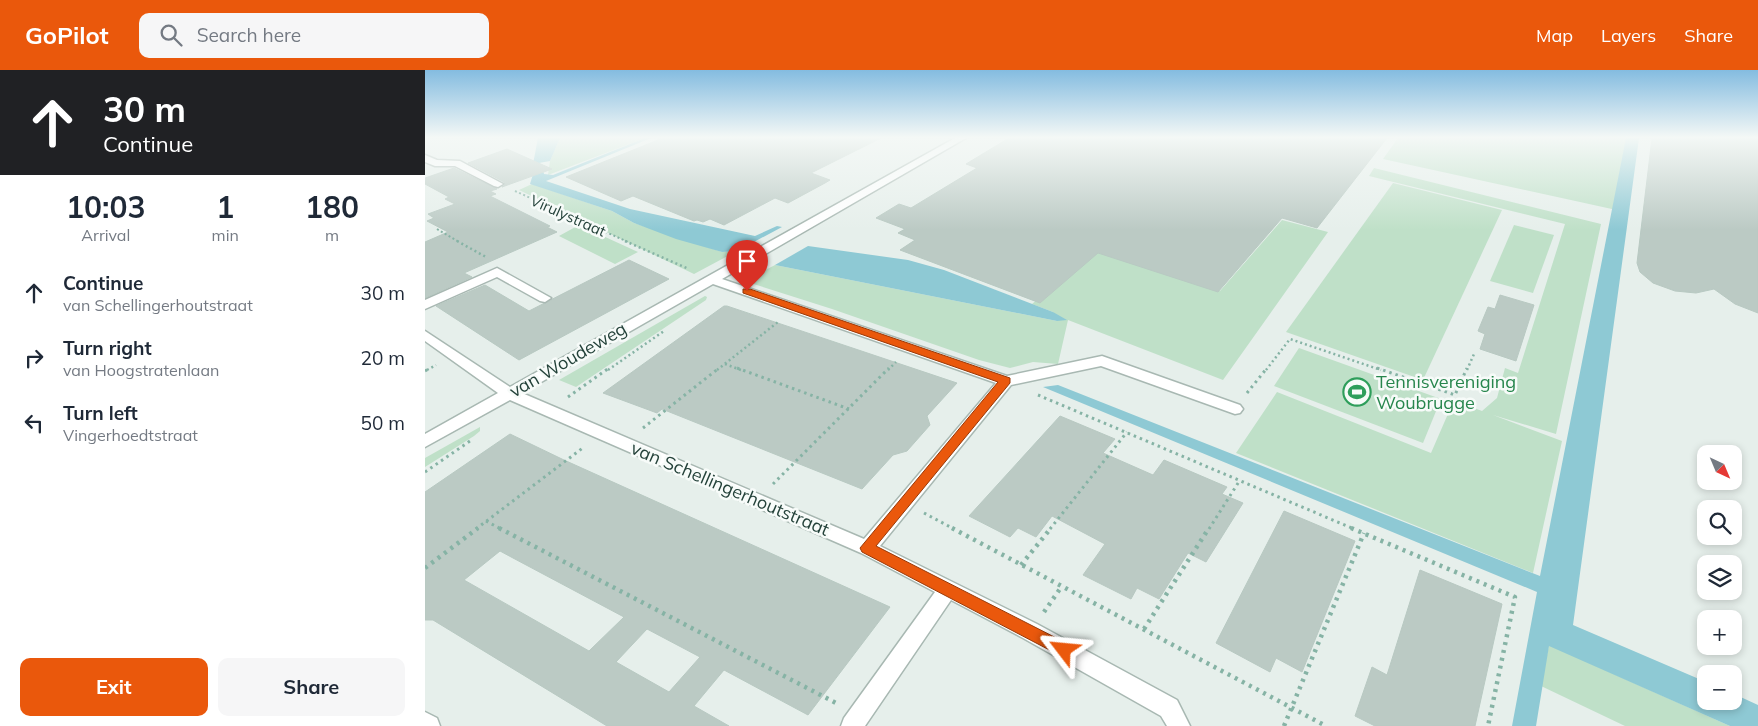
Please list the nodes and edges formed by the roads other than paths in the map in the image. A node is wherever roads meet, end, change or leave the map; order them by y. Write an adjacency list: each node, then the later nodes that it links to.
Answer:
1 (468, 169): 3 (street)
2 (908, 169): 4 (street, van Woudeweg)
3 (498, 184)
4 (711, 279): 8 (street); 9 (street, van Woudeweg)
5 (545, 298): 6 (street)
6 (425, 305)
7 (425, 335): 9 (street, van Schellingerhoutstraat)
8 (1006, 381): 10 (street); 12 (street)
9 (510, 394): 11 (street, van Woudeweg); 12 (street, van Schellingerhoutstraat)
10 (1235, 409)
11 (425, 441)
12 (867, 548): 13 (street, van Schellingerhoutstraat)
13 (948, 588): 14 (street); 17 (street, van Schellingerhoutstraat)
14 (856, 721)
15 (425, 723): 16 (street)
16 (429, 726)
17 (1179, 726)

